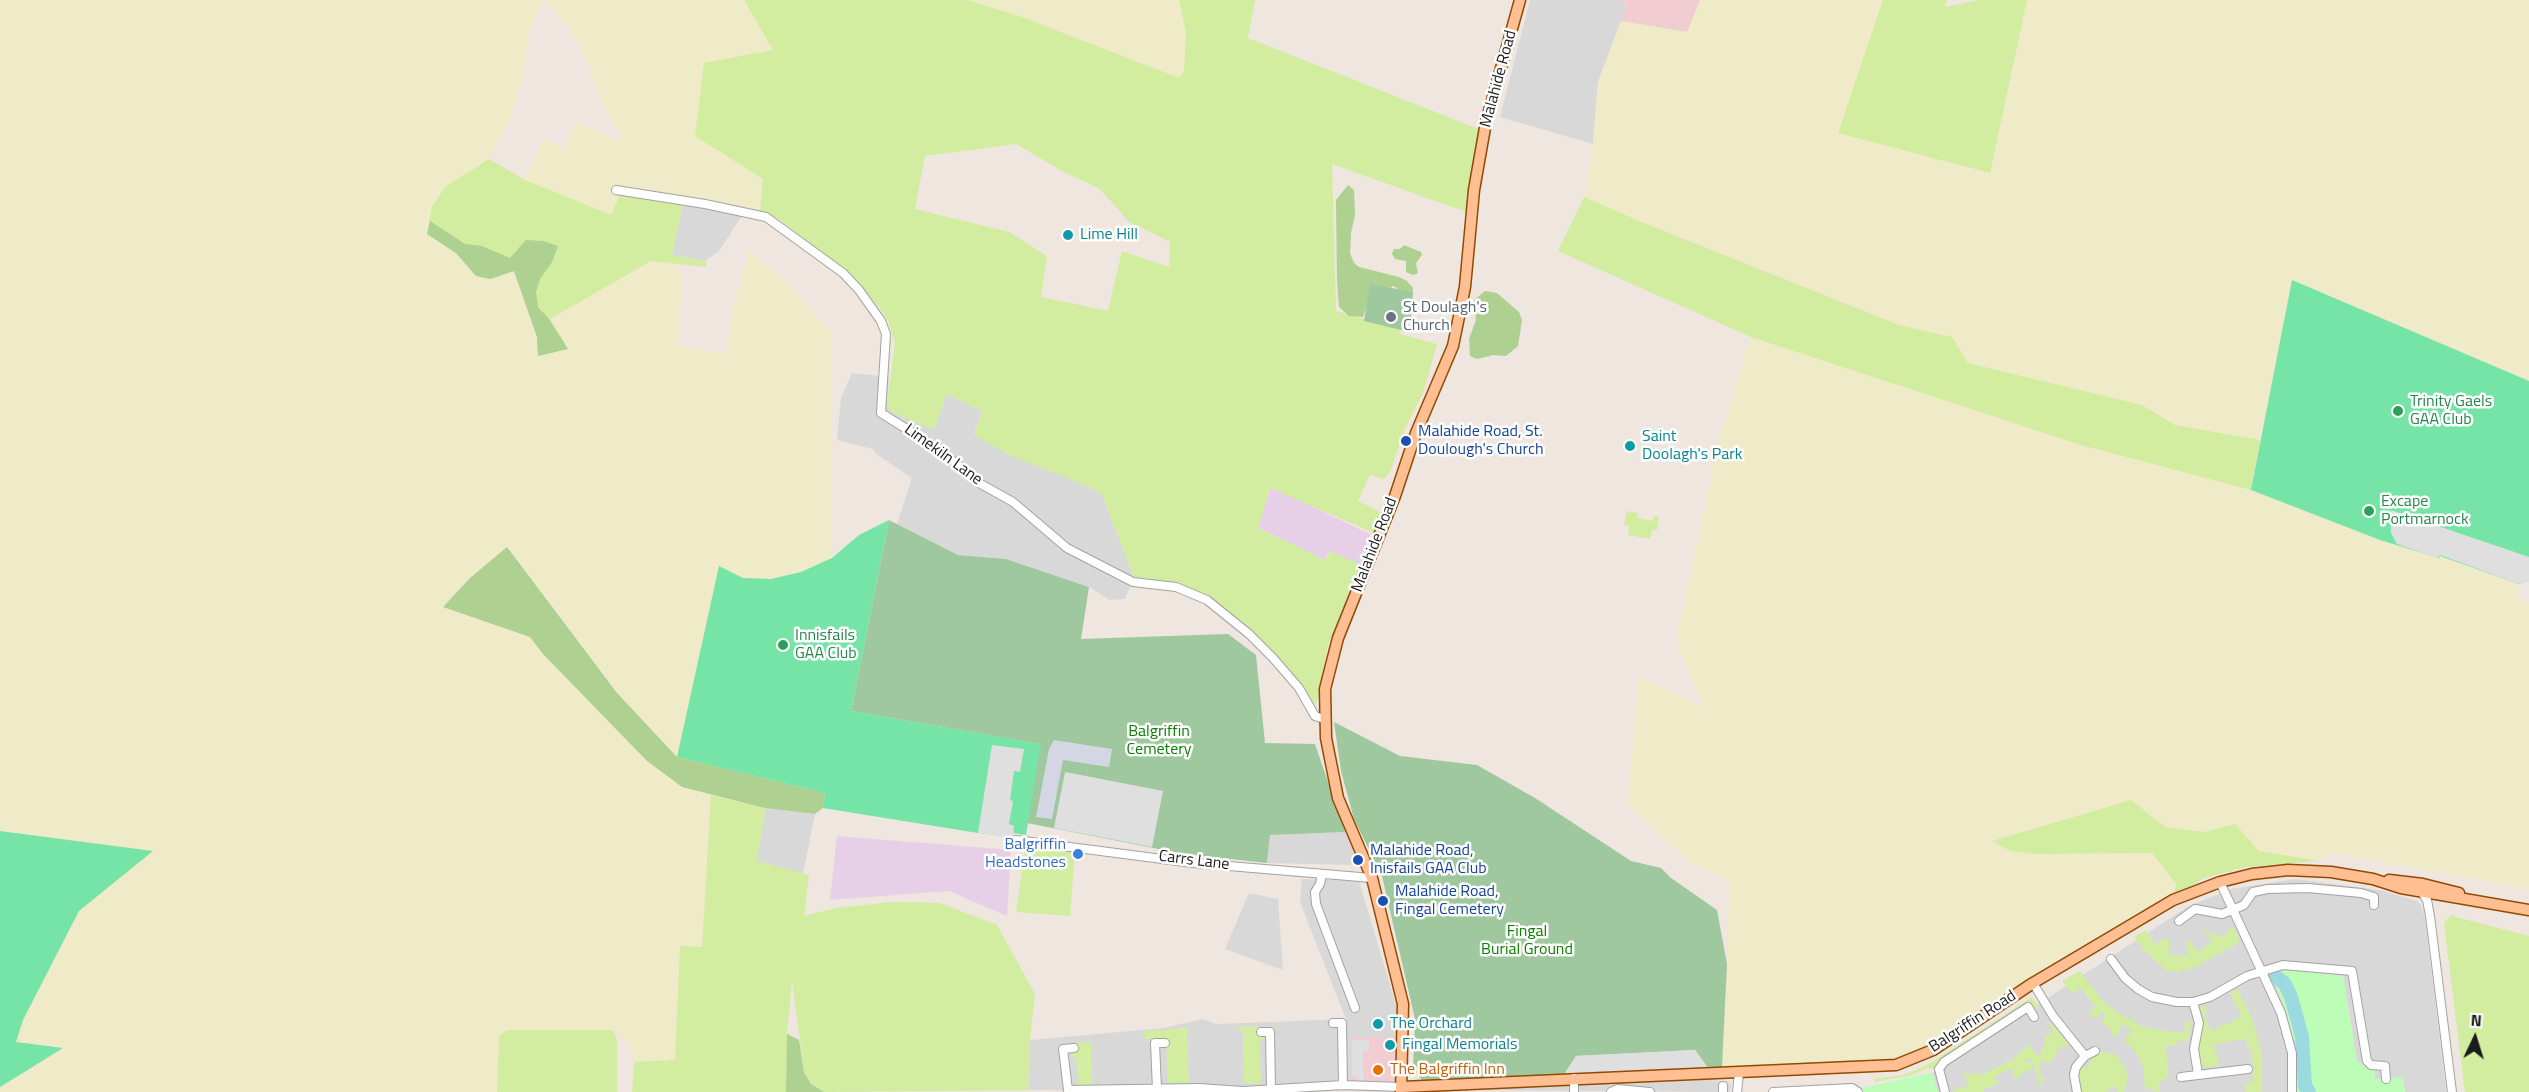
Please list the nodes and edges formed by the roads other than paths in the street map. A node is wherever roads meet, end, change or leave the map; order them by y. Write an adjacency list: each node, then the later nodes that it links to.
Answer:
1 (1520, 0): 3 (main road, Malahide Road)
2 (616, 190): 3 (street, Limekiln Lane)
3 (1324, 719): 6 (main road, Malahide Road)
4 (1016, 840): 5 (street, Carrs Lane)
5 (1322, 874): 6 (street, Carrs Lane); 19 (street)
6 (1372, 878): 36 (main road, Malahide Road)
7 (2373, 879): 8 (main road, Balgriffin Road); 9 (main road, Balgriffin Road); 10 (main road, Balgriffin Road)
8 (2220, 882): 12 (street); 17 (main road, Balgriffin Road)
9 (2421, 891): 10 (main road, Balgriffin Road); 47 (street)
10 (2479, 900): 13 (main road)
11 (2374, 905): 12 (street)
12 (2233, 909): 14 (street); 16 (street)
13 (2529, 910)
14 (2179, 921)
15 (2111, 959): 18 (street)
16 (2263, 970): 18 (street); 32 (street); 46 (street)
17 (2033, 983): 26 (street); 28 (main road, Balgriffin Road)
18 (2193, 1002): 29 (street)
19 (1355, 1008)
20 (2034, 1017): 45 (street)
21 (1333, 1023): 33 (street)
22 (1260, 1032): 35 (street)
23 (1165, 1043): 34 (street)
24 (1074, 1048): 37 (street)
25 (2095, 1051): 26 (street)
26 (2085, 1056): 38 (street)
27 (2248, 1069): 29 (street)
28 (1739, 1073): 31 (main road, Balgriffin Road); 42 (street)
29 (2198, 1074): 30 (street)
30 (2181, 1077)
31 (1574, 1078): 36 (main road, Balgriffin Road); 39 (street)
32 (2386, 1079)
33 (1343, 1085): 35 (street); 36 (street)
34 (1157, 1089): 35 (street); 37 (street)
35 (1271, 1089)
36 (1402, 1090)
37 (1067, 1091)
38 (2075, 1091)
39 (1574, 1092)
40 (1611, 1092): 41 (street)
41 (1650, 1092)
42 (1737, 1092)
43 (1773, 1092): 44 (street)
44 (1858, 1092)
45 (1945, 1092)
46 (2292, 1092)
47 (2452, 1092)

